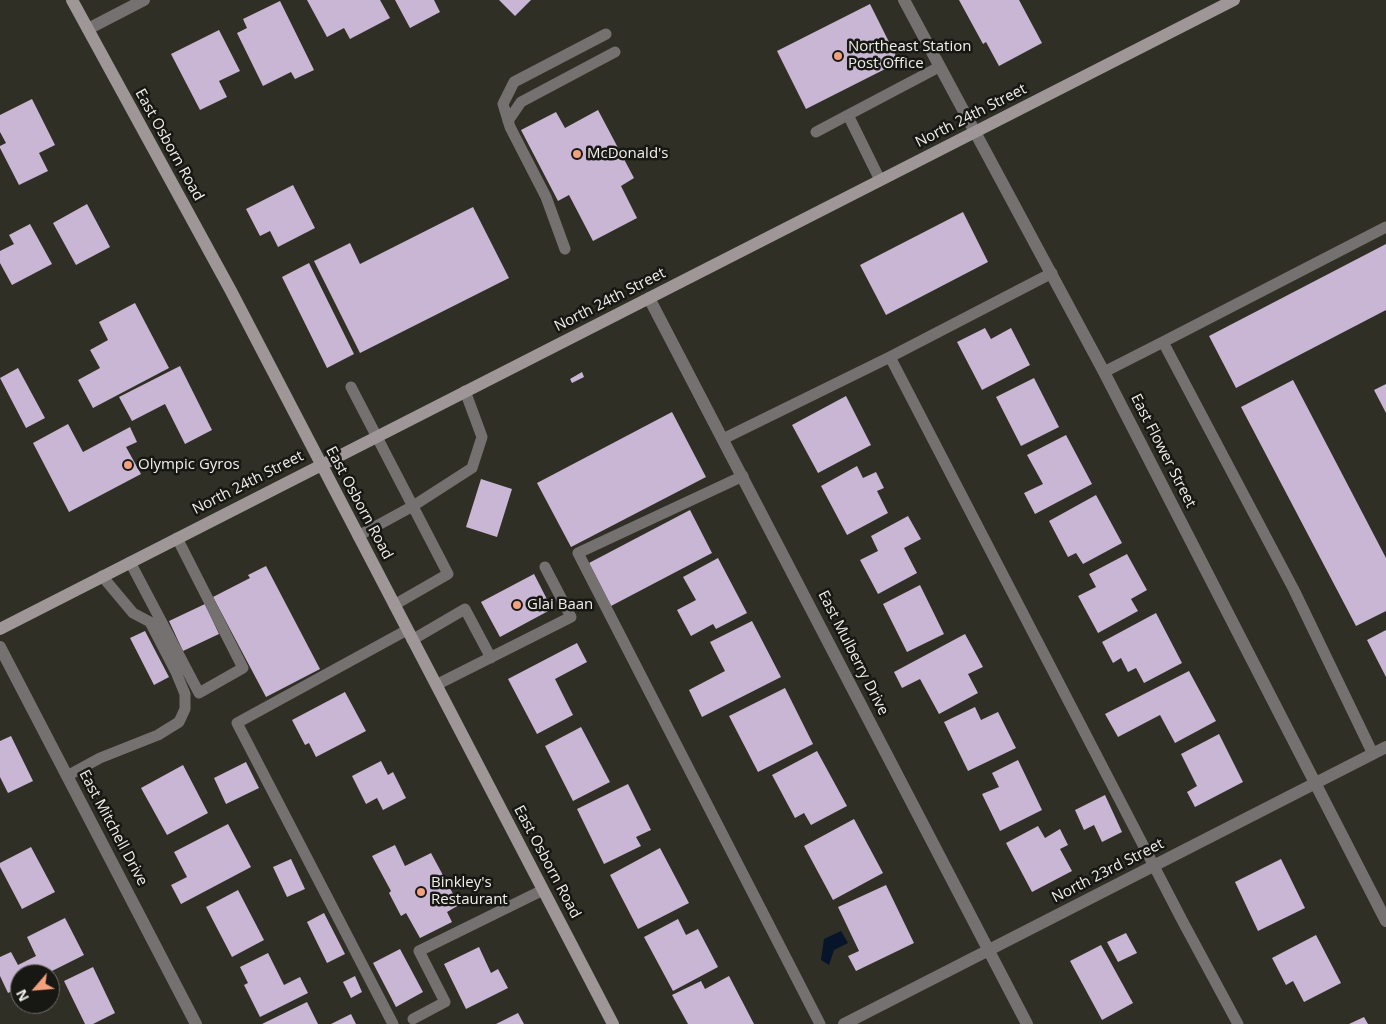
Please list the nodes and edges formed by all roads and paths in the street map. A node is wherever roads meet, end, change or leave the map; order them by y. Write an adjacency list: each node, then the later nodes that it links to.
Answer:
1 (72, 0): 5 (main road, East Osborn Road)
2 (144, 0): 5 (street)
3 (904, 0): 8 (street, East Flower Street)
4 (1234, 0): 12 (main road, North 24th Street)
5 (88, 30): 25 (main road, East Osborn Road)
6 (606, 34): 10 (lane)
7 (616, 52): 10 (lane)
8 (940, 67): 9 (lane); 12 (street, East Flower Street)
9 (848, 115): 11 (lane); 13 (lane)
10 (508, 120): 15 (lane)
11 (816, 132)
12 (976, 132): 13 (main road, North 24th Street); 16 (street, East Flower Street)
13 (880, 180): 17 (main road, North 24th Street)
14 (1386, 227): 18 (lane)
15 (566, 249)
16 (1052, 273): 19 (lane); 20 (street, East Flower Street)
17 (649, 298): 22 (main road, North 24th Street); 24 (street, East Mulberry Drive)
18 (1164, 342): 20 (lane); 40 (lane)
19 (890, 357): 24 (lane); 43 (lane)
20 (1104, 372): 42 (street, East Flower Street)
21 (351, 387): 23 (lane)
22 (465, 391): 23 (main road, North 24th Street); 27 (lane)
23 (377, 436): 25 (main road, North 24th Street); 27 (lane)
24 (723, 439): 26 (street, East Mulberry Drive)
25 (321, 464): 28 (main road, East Osborn Road); 29 (main road, North 24th Street)
26 (743, 476): 46 (street, East Mulberry Drive); 51 (lane)
27 (413, 506): 28 (lane); 33 (lane)
28 (358, 536): 33 (main road, East Osborn Road)
29 (177, 538): 30 (main road, North 24th Street); 30 (lane)
30 (130, 562): 32 (main road, North 24th Street)
31 (545, 567): 37 (lane)
32 (102, 576): 34 (main road, North 24th Street); 41 (lane)
33 (394, 605): 35 (main road, East Osborn Road)
34 (0, 629)
35 (410, 634): 37 (lane); 38 (main road, East Osborn Road); 49 (lane)
36 (0, 647): 41 (street, East Mitchell Drive)
37 (490, 658): 38 (lane)
38 (436, 685): 44 (main road, East Osborn Road)
39 (1386, 747): 40 (street, North 23rd Street)
40 (1373, 754): 42 (street, North 23rd Street)
41 (67, 776): 48 (street, East Mitchell Drive)
42 (1317, 783): 43 (street, North 23rd Street); 45 (street, East Flower Street)
43 (1154, 866): 46 (street, North 23rd Street); 54 (lane)
44 (543, 890): 47 (lane); 50 (main road, East Osborn Road)
45 (1386, 921)
46 (989, 950): 52 (street, North 23rd Street); 53 (street, East Mulberry Drive)
47 (413, 1019)
48 (196, 1024)
49 (393, 1024)
50 (613, 1024)
51 (820, 1024)
52 (844, 1024)
53 (1027, 1024)
54 (1238, 1024)

